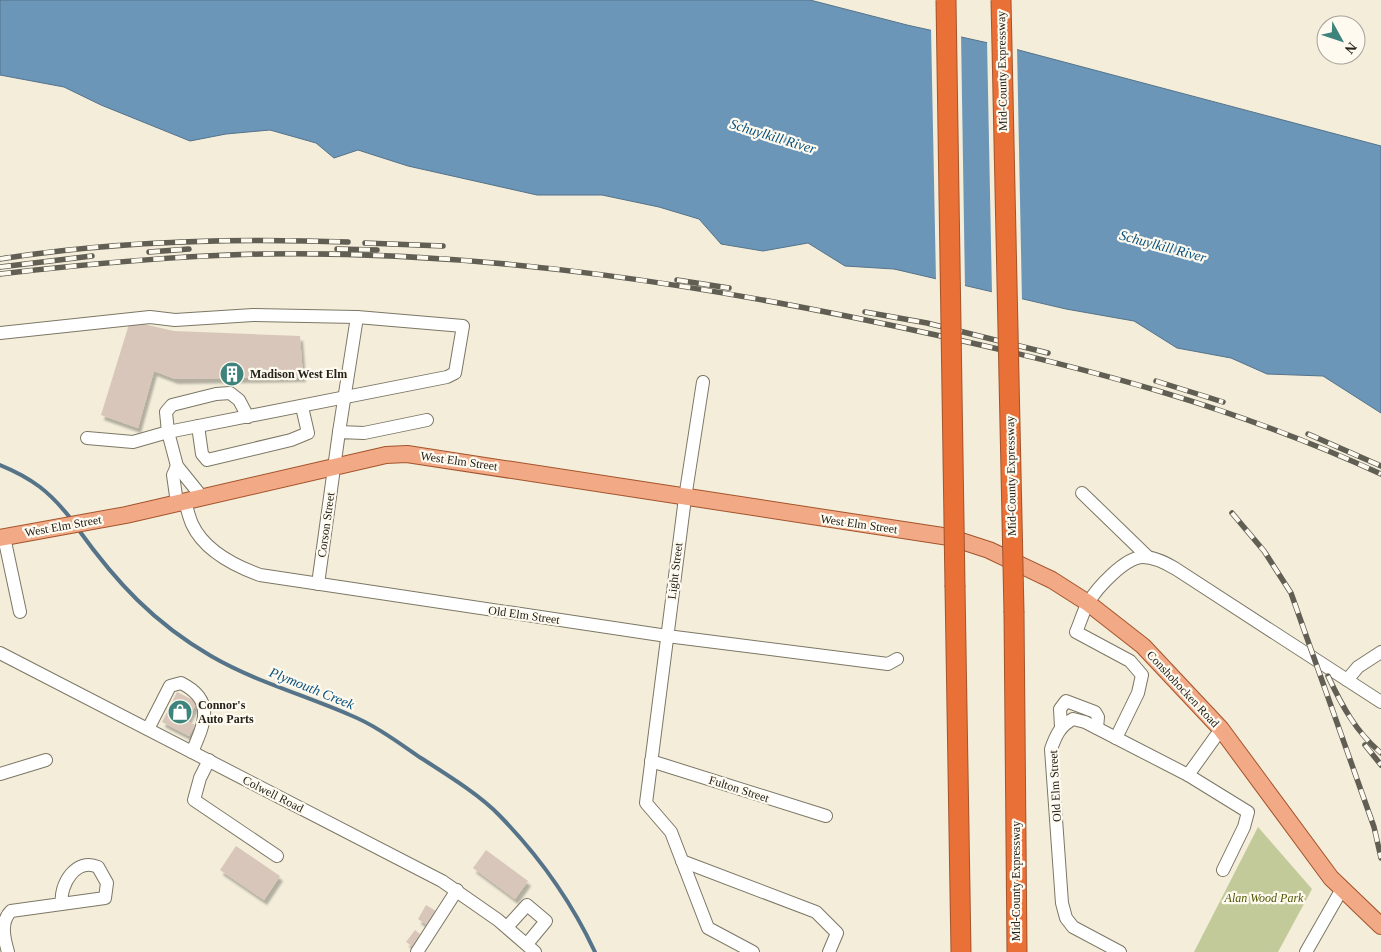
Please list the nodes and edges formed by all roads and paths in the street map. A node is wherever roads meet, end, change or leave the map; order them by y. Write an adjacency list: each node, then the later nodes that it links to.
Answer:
1 (946, 0): 57 (highway, bridge)
2 (1001, 0): 58 (highway, Mid-County Expressway, bridge)
3 (357, 317): 4 (street); 6 (street, Corson Street); 6 (street)
4 (0, 334)
5 (703, 382): 18 (street, Light Street)
6 (343, 399): 7 (street); 12 (street, Corson Street)
7 (302, 407): 8 (street); 10 (street)
8 (248, 417): 10 (street); 11 (street)
9 (427, 420): 12 (street)
10 (198, 426): 11 (street)
11 (168, 432): 13 (street); 14 (street)
12 (339, 432): 15 (street, Corson Street)
13 (86, 438)
14 (177, 466): 17 (street); 19 (street, Old Elm Street)
15 (334, 466): 17 (main road, West Elm Street); 18 (main road, West Elm Street); 23 (street, Corson Street)
16 (1082, 492): 22 (street)
17 (202, 497): 19 (main road, West Elm Street)
18 (685, 498): 20 (main road, West Elm Street); 26 (street, Light Street)
19 (181, 502): 21 (main road, West Elm Street); 23 (street, Old Elm Street)
20 (923, 533): 24 (main road, Conshohocken Road)
21 (2, 537): 25 (street)
22 (1148, 557): 24 (street); 30 (street)
23 (318, 584): 26 (street, Old Elm Street)
24 (1088, 603): 35 (main road, Conshohocken Road); 36 (street)
25 (20, 612)
26 (667, 636): 29 (street, Old Elm Street); 40 (street, Light Street)
27 (1381, 652): 30 (street)
28 (0, 653): 34 (street, Colwell Road)
29 (897, 659)
30 (1346, 680): 31 (street)
31 (1381, 702)
32 (1061, 727): 33 (street); 33 (street, Old Elm Street); 59 (street, Old Elm Street)
33 (1097, 728): 36 (street)
34 (148, 729): 37 (street, Colwell Road); 37 (street)
35 (1221, 729): 42 (street); 47 (main road, Conshohocken Road)
36 (1116, 738): 42 (street)
37 (192, 752): 39 (street, Colwell Road)
38 (46, 760): 41 (street)
39 (209, 760): 44 (street); 48 (street, Colwell Road)
40 (651, 761): 43 (street, Fulton Street); 45 (street, Light Street)
41 (0, 774)
42 (1188, 775): 46 (street)
43 (826, 816)
44 (277, 856)
45 (682, 861): 55 (street, Light Street); 56 (street)
46 (1223, 870)
47 (1342, 889): 50 (main road, Conshohocken Road); 60 (street)
48 (457, 890): 51 (street, Colwell Road); 54 (street)
49 (62, 904): 53 (street)
50 (1381, 926)
51 (507, 927): 52 (street, Colwell Road); 52 (street)
52 (531, 948)
53 (8, 952)
54 (417, 952)
55 (753, 952)
56 (829, 952)
57 (961, 952)
58 (1017, 952)
59 (1120, 952)
60 (1306, 952)

